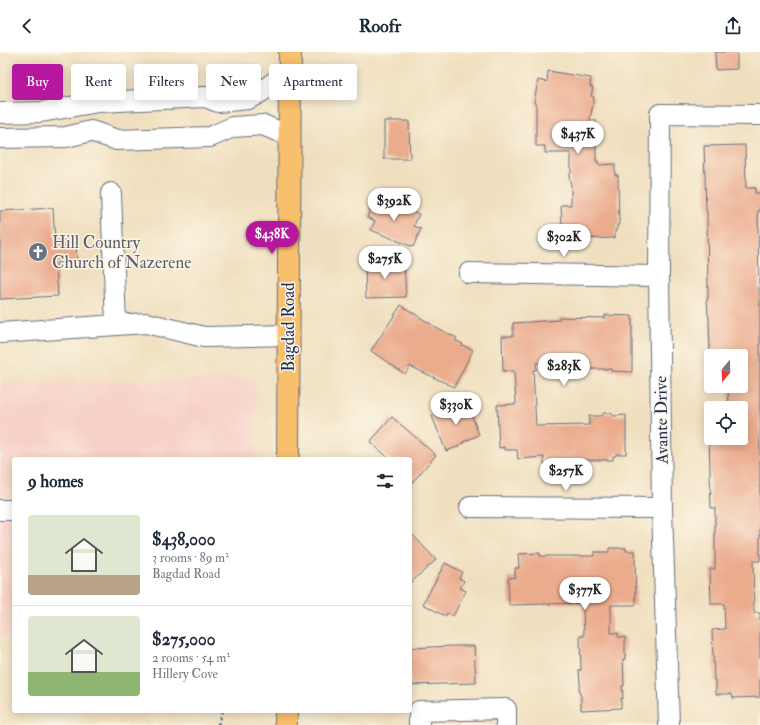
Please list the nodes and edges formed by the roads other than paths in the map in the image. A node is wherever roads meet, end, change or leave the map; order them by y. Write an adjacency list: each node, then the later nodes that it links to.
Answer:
1 (290, 61): 2 (street); 6 (main road, Bagdad Road)
2 (87, 104): 3 (street); 5 (street)
3 (0, 113)
4 (760, 115): 10 (street, Avante Drive)
5 (91, 131): 6 (street); 7 (street)
6 (289, 136): 13 (main road, Bagdad Road)
7 (0, 138)
8 (111, 193): 11 (street)
9 (469, 273): 10 (street)
10 (659, 276): 16 (street, Avante Drive)
11 (116, 325): 12 (street); 13 (street)
12 (0, 333)
13 (288, 335): 14 (main road, Bagdad Road)
14 (288, 457)
15 (470, 507): 16 (street)
16 (662, 508): 23 (street, Avante Drive)
17 (0, 510): 18 (street)
18 (12, 510)
19 (286, 713): 21 (main road)
20 (506, 717): 22 (street)
21 (286, 725)
22 (419, 725)
23 (669, 725)

